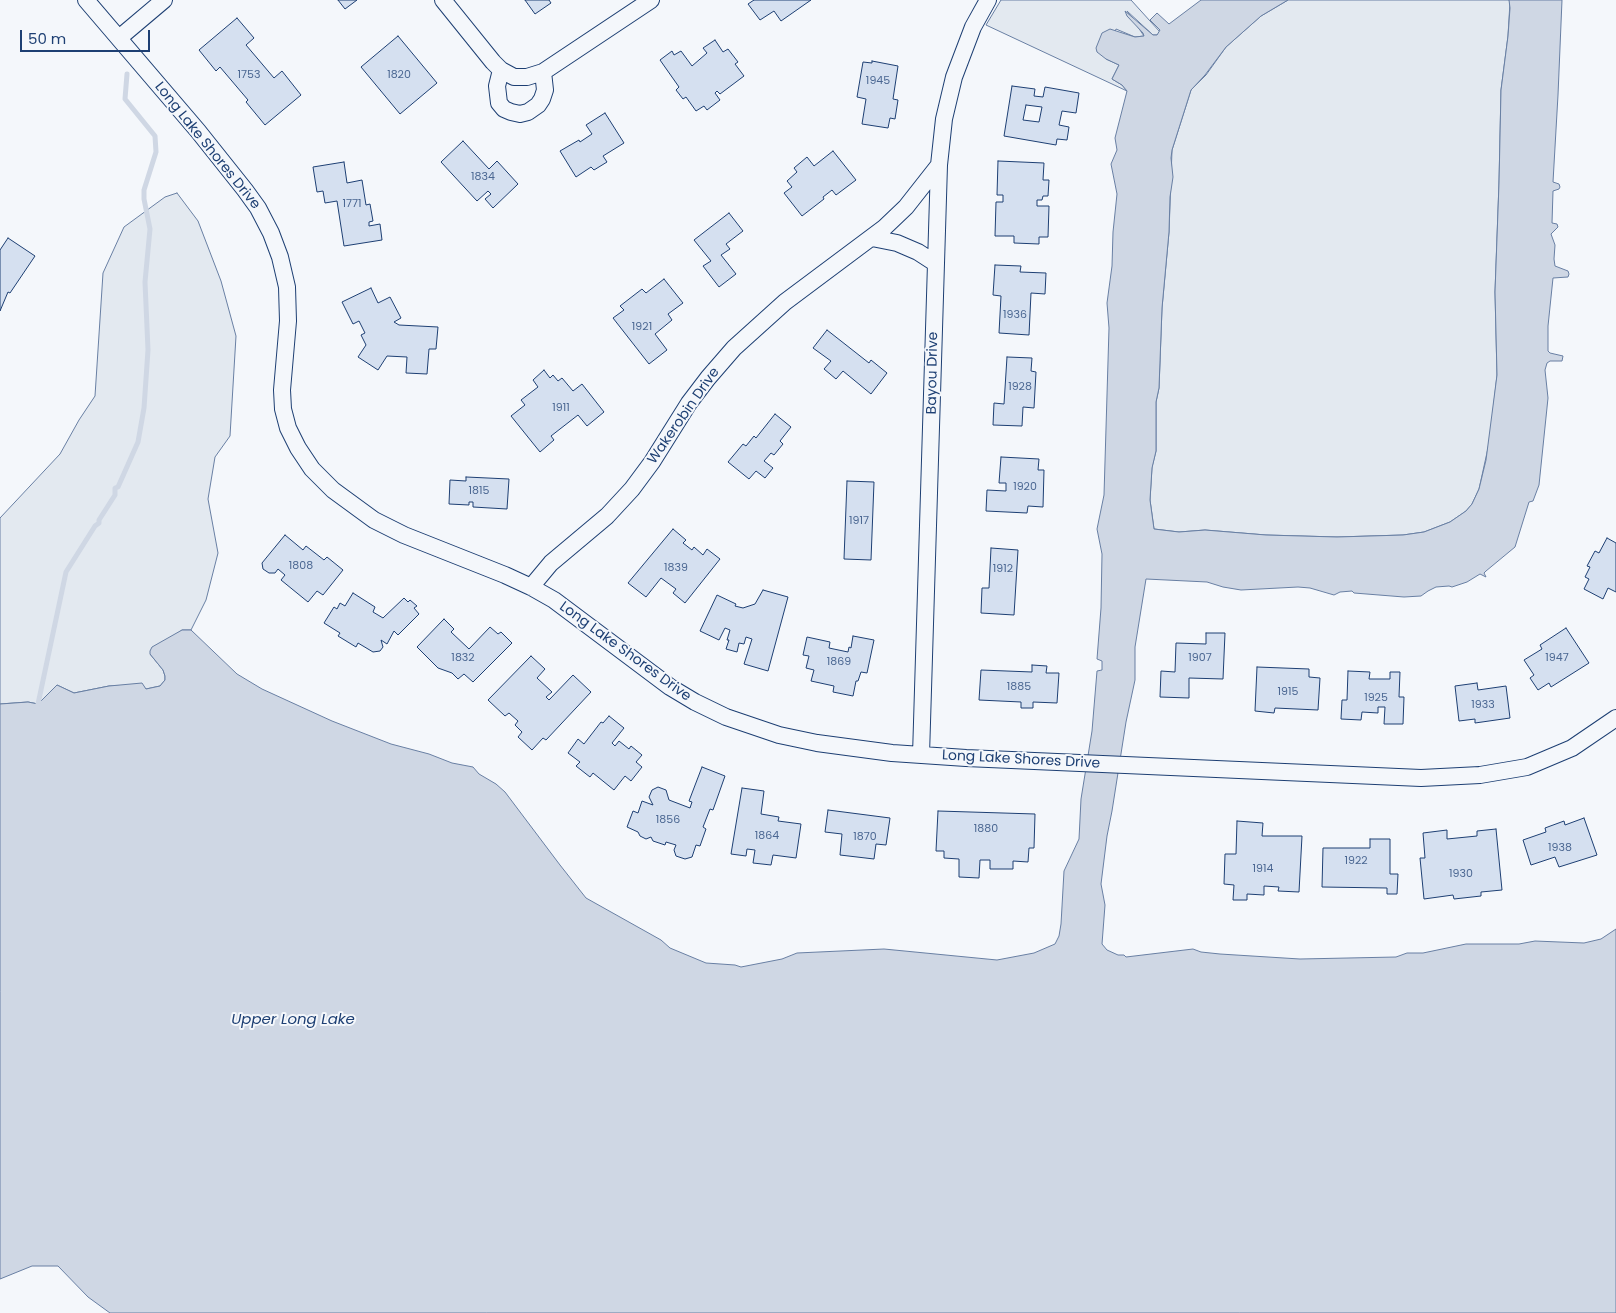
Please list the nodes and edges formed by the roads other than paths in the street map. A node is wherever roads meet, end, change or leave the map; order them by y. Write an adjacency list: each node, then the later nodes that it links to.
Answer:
1 (86, 0): 6 (street, Long Lake Shores Drive)
2 (164, 0): 6 (street)
3 (443, 0): 7 (street)
4 (651, 0): 8 (street)
5 (988, 0): 9 (street, Bayou Drive)
6 (119, 38): 12 (street, Long Lake Shores Drive)
7 (501, 70): 8 (street); 8 (street)
8 (543, 72)
9 (939, 165): 10 (street, Wakerobin Drive); 11 (street, Bayou Drive)
10 (872, 238): 11 (street); 12 (street, Wakerobin Drive)
11 (936, 263): 14 (street, Bayou Drive)
12 (531, 587): 14 (street, Long Lake Shores Drive)
13 (1616, 718): 14 (street, Long Lake Shores Drive)
14 (921, 755)

